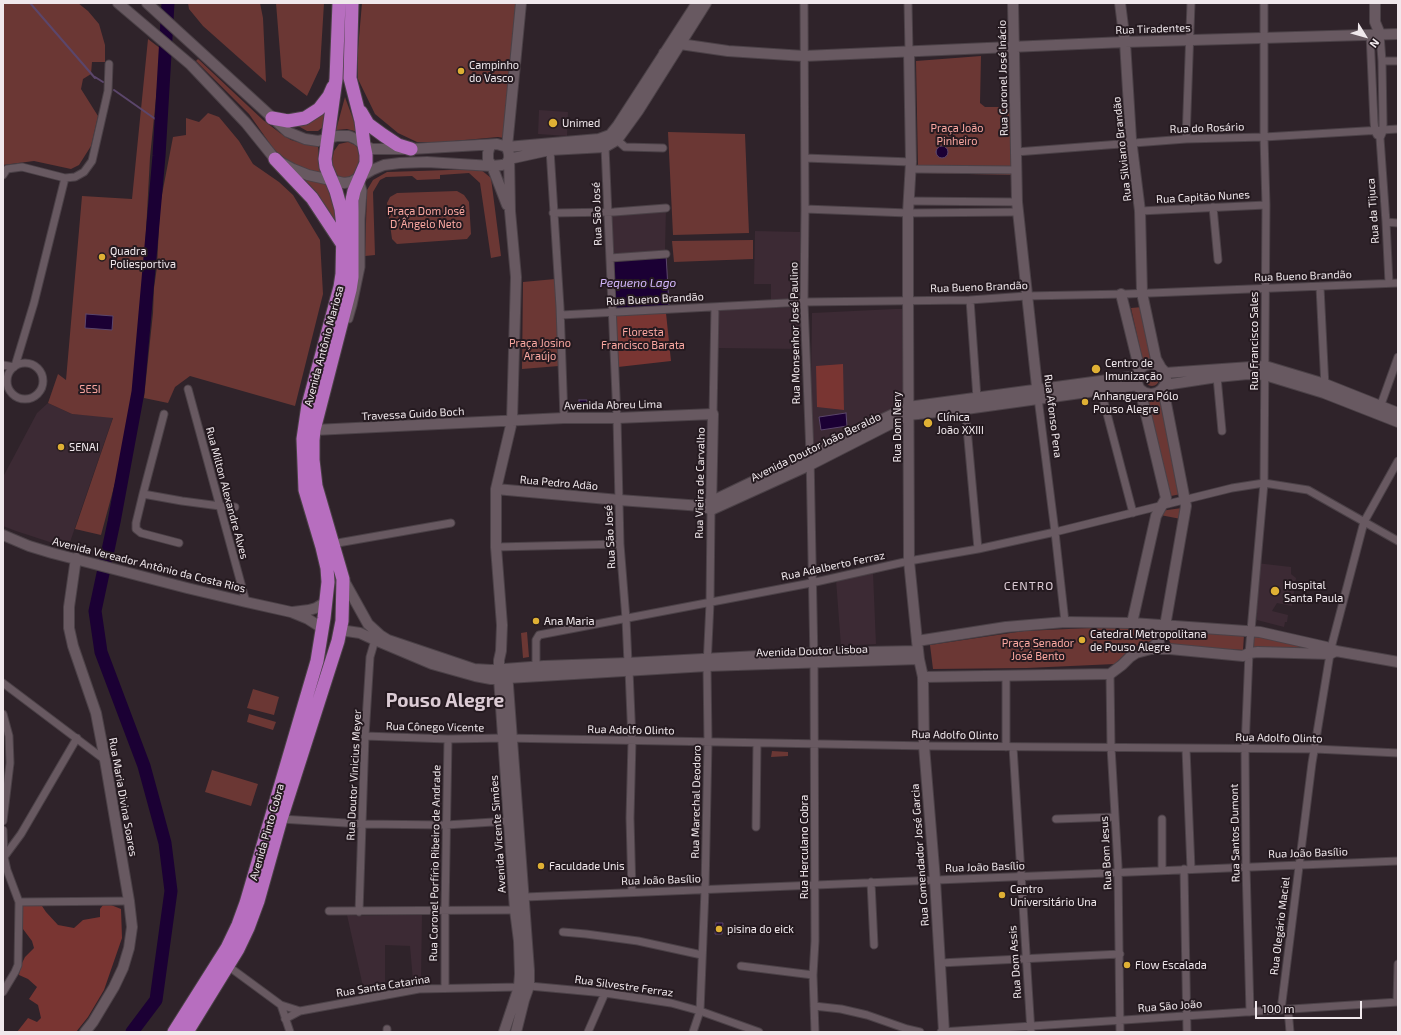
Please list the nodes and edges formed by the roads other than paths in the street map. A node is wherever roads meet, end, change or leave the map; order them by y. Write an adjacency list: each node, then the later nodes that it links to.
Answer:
1 (118, 3): 47 (street)
2 (339, 3): 28 (highway, Avenida Antônio Mariosa)
3 (352, 3): 29 (highway)
4 (521, 3): 41 (street)
5 (697, 3): 23 (street)
6 (706, 3): 20 (street)
7 (804, 3): 24 (street, Rua Monsenhor José Paulino)
8 (908, 3): 22 (street)
9 (1013, 3): 21 (street, Rua Coronel José Inácio)
10 (1120, 3): 19 (street, Rua Silviano Brandão)
11 (1191, 3): 18 (street)
12 (1264, 3): 17 (street, Rua Francisco Sales)
13 (1375, 3): 15 (street)
14 (150, 5): 30 (street)
15 (1375, 34): 16 (street, Rua Tiradentes); 17 (street, Rua Tiradentes); 25 (street); 32 (street)
16 (1398, 34)
17 (1264, 38): 18 (street, Rua Tiradentes); 33 (street, Rua Francisco Sales)
18 (1190, 40): 19 (street, Rua Tiradentes); 35 (street)
19 (1125, 42): 21 (street, Rua Tiradentes); 37 (street, Rua Silviano Brandão)
20 (680, 44): 23 (street); 24 (street, Rua Tiradentes); 36 (street)
21 (1014, 47): 22 (street, Rua Tiradentes); 45 (street, Rua Coronel José Inácio)
22 (909, 52): 24 (street, Rua Tiradentes); 49 (street)
23 (664, 53): 41 (street)
24 (804, 56): 46 (street, Rua Monsenhor José Paulino)
25 (1382, 61): 26 (street); 32 (street)
26 (1398, 61)
27 (110, 64): 54 (street)
28 (336, 79): 30 (highway); 34 (highway, Avenida Antônio Mariosa)
29 (356, 102): 38 (highway, Avenida Antônio Mariosa); 43 (highway)
30 (272, 118): 34 (street)
31 (1398, 130): 32 (street, Rua do Rosário)
32 (1379, 131): 33 (street, Rua do Rosário); 67 (street, Rua da Tijuca)
33 (1264, 137): 35 (street, Rua do Rosário); 57 (street, Rua Francisco Sales)
34 (328, 139): 38 (street); 55 (highway, Avenida Antônio Mariosa)
35 (1186, 139): 37 (street, Rua do Rosário)
36 (617, 140): 40 (street); 42 (street)
37 (1132, 144): 45 (street, Rua do Rosário); 63 (street, Rua Silviano Brandão)
38 (364, 145): 43 (street); 53 (highway, Avenida Antônio Mariosa)
39 (490, 145): 41 (street); 43 (street); 50 (street)
40 (605, 146): 44 (street); 64 (street, Rua São José)
41 (507, 147): 48 (street)
42 (663, 148)
43 (411, 149)
44 (550, 150): 48 (street); 65 (street)
45 (1016, 152): 51 (street)
46 (805, 158): 49 (street); 61 (street, Rua Monsenhor José Paulino)
47 (275, 159): 55 (street); 69 (highway)
48 (509, 159): 50 (street); 62 (street)
49 (911, 165): 51 (street); 56 (street)
50 (492, 166): 53 (street); 62 (street)
51 (1016, 170): 58 (street)
52 (3, 175): 54 (street)
53 (360, 177): 55 (street); 111 (highway, Avenida Antônio Mariosa)
54 (65, 178): 88 (street)
55 (338, 182): 69 (highway, Avenida Antônio Mariosa)
56 (908, 201): 58 (street); 66 (street)
57 (1266, 205): 59 (street, Rua Capitão Nunes); 76 (street, Rua Francisco Sales)
58 (1018, 207): 66 (street); 79 (street, Rua Afonso Pena)
59 (1213, 207): 63 (street, Rua Capitão Nunes); 72 (street)
60 (666, 208): 64 (street)
61 (805, 209): 66 (street); 82 (street, Rua Monsenhor José Paulino)
62 (510, 210): 109 (street, Avenida Vicente Simões)
63 (1140, 210): 77 (street, Rua Silviano Brandão)
64 (608, 212): 65 (street); 71 (street, Rua São José)
65 (553, 213): 85 (street)
66 (908, 213): 80 (street, Rua Dom Nery)
67 (1386, 222): 68 (street); 73 (street, Rua da Tijuca)
68 (1398, 223)
69 (343, 245): 121 (highway, Avenida Antônio Mariosa)
70 (666, 254): 71 (street)
71 (610, 258): 84 (street, Rua São José)
72 (1218, 260)
73 (1389, 283): 74 (street, Rua Bueno Brandão); 75 (street, Rua Bueno Brandão)
74 (1398, 283)
75 (1320, 287): 76 (street, Rua Bueno Brandão); 97 (street)
76 (1265, 288): 77 (street, Rua Bueno Brandão); 90 (street, Rua Francisco Sales)
77 (1142, 293): 78 (street, Rua Bueno Brandão); 89 (street, Rua Silviano Brandão)
78 (1121, 294): 79 (street, Rua Bueno Brandão); 91 (street)
79 (1026, 296): 81 (street, Rua Bueno Brandão); 99 (street, Rua Afonso Pena)
80 (908, 300): 81 (street, Rua Bueno Brandão); 82 (street, Rua Bueno Brandão); 103 (street, Rua Dom Nery)
81 (970, 300): 100 (street)
82 (804, 302): 83 (street, Rua Bueno Brandão); 113 (street, Rua Monsenhor José Paulino)
83 (715, 307): 84 (street, Rua Bueno Brandão); 106 (street, Rua Vieira de Carvalho)
84 (612, 312): 85 (street, Rua Bueno Brandão); 108 (street, Rua São José)
85 (561, 315): 107 (street)
86 (1398, 357): 102 (street)
87 (3, 365): 88 (street)
88 (14, 367): 93 (street); 93 (street)
89 (1163, 370): 90 (street); 91 (street); 95 (street)
90 (1265, 370): 92 (street); 97 (street); 116 (street, Rua Francisco Sales)
91 (1138, 373): 94 (street, Avenida Doutor João Beraldo); 96 (street)
92 (1217, 377): 95 (street); 112 (street)
93 (5, 385)
94 (1099, 386): 96 (street, Avenida Doutor João Beraldo); 99 (street, Avenida Doutor João Beraldo); 128 (street)
95 (1164, 386): 96 (street); 122 (street)
96 (1139, 387): 126 (street)
97 (1324, 388): 102 (street)
98 (188, 390): 124 (street, Rua Milton Alexandre Alves)
99 (1038, 394): 100 (street, Avenida Doutor João Beraldo); 101 (street, Avenida Doutor João Beraldo); 131 (street, Rua Afonso Pena)
100 (977, 398): 101 (street, Avenida Doutor João Beraldo)
101 (965, 404): 103 (street, Avenida Doutor João Beraldo); 138 (street)
102 (1379, 410): 104 (street); 110 (street)
103 (908, 411): 113 (street, Avenida Doutor João Beraldo); 115 (street, Avenida Doutor João Beraldo); 140 (street, Rua Dom Nery)
104 (1398, 413)
105 (164, 414): 120 (street)
106 (713, 414): 108 (street, Avenida Abreu Lima); 125 (street, Rua Vieira de Carvalho)
107 (564, 418): 108 (street, Avenida Abreu Lima); 109 (street, Avenida Abreu Lima)
108 (617, 418): 123 (street, Rua São José)
109 (512, 421): 111 (street, Travessa Guido Boch); 119 (street, Avenida Vicente Simões)
110 (1398, 422)
111 (314, 430): 118 (highway, Avenida Antônio Mariosa)
112 (1222, 431)
113 (810, 454): 115 (street, Rua Monsenhor José Paulino); 117 (street, Avenida Doutor João Beraldo)
114 (1398, 461): 129 (street, Rua Olegário Maciel)
115 (810, 465): 117 (street, Avenida Doutor João Beraldo); 142 (street, Rua Monsenhor José Paulino)
116 (1264, 483): 122 (street, Rua Adalberto Ferraz); 129 (street, Rua Adalberto Ferraz); 153 (street, Rua Francisco Sales)
117 (758, 484): 125 (street, Avenida Doutor João Beraldo)
118 (316, 486): 121 (highway); 135 (highway, Avenida Antônio Mariosa)
119 (496, 490): 123 (street, Rua Pedro Adão); 137 (street, Avenida Vicente Simões)
120 (142, 494): 124 (street); 134 (street)
121 (307, 497): 144 (highway, Avenida Antônio Mariosa)
122 (1186, 499): 126 (street, Rua Adalberto Ferraz); 152 (street)
123 (619, 500): 125 (street, Rua Pedro Adão); 136 (street, Rua São José)
124 (220, 506): 127 (street); 143 (street, Rua Milton Alexandre Alves)
125 (708, 506): 145 (street, Rua Vieira de Carvalho)
126 (1161, 506): 128 (street, Rua Adalberto Ferraz); 150 (street)
127 (235, 507)
128 (1133, 513): 131 (street, Rua Adalberto Ferraz)
129 (1364, 522): 133 (street, Rua Adalberto Ferraz); 159 (street, Rua Olegário Maciel)
130 (451, 523): 135 (street)
131 (1055, 532): 138 (street, Rua Adalberto Ferraz); 148 (street, Rua Afonso Pena)
132 (3, 535): 139 (street, Avenida Vereador Antônio da Costa Rios)
133 (1398, 541)
134 (179, 543)
135 (332, 544): 141 (highway, Avenida Antônio Mariosa)
136 (620, 544): 137 (street); 147 (street, Rua São José)
137 (496, 547): 167 (street, Avenida Vicente Simões)
138 (978, 549): 140 (street, Rua Adalberto Ferraz)
139 (80, 559): 143 (street, Avenida Vereador Antônio da Costa Rios); 190 (street, Rua Maria Divina Soares)
140 (909, 561): 142 (street, Rua Adalberto Ferraz); 158 (street, Rua Dom Nery)
141 (343, 579): 151 (highway, Avenida Antônio Mariosa); 154 (street)
142 (812, 583): 145 (street, Rua Adalberto Ferraz); 162 (street, Rua Monsenhor José Paulino)
143 (246, 602): 146 (street, Avenida Vereador Antônio da Costa Rios)
144 (326, 602): 146 (street, Avenida Vereador Antônio da Costa Rios); 149 (highway, Avenida Antônio Mariosa)
145 (710, 603): 147 (street, Rua Adalberto Ferraz); 163 (street, Rua Vieira de Carvalho)
146 (291, 612): 149 (street, Avenida Vereador Antônio da Costa Rios)
147 (626, 619): 165 (street, Rua São José); 166 (street, Rua Adalberto Ferraz)
148 (1065, 622): 150 (street); 158 (street)
149 (323, 623): 181 (highway, Avenida Pinto Cobra)
150 (1132, 623): 152 (street)
151 (341, 626): 154 (street, Avenida Doutor Lisboa); 189 (highway, Avenida Pinto Cobra)
152 (1168, 626): 153 (street); 156 (street); 157 (street)
153 (1252, 631): 155 (street); 160 (street, Rua Francisco Sales)
154 (377, 638): 167 (street, Avenida Doutor Lisboa); 173 (street, Rua Doutor Vinicius Meyer)
155 (1300, 640): 159 (street); 161 (street)
156 (1151, 649): 157 (street); 168 (street)
157 (1170, 649): 160 (street)
158 (918, 650): 162 (street, Avenida Doutor Lisboa); 170 (street)
159 (1332, 651): 161 (street); 164 (street); 187 (street, Rua Olegário Maciel)
160 (1248, 653): 161 (street); 185 (street, Rua Santos Dumont)
161 (1299, 653)
162 (814, 658): 163 (street, Avenida Doutor Lisboa); 180 (street, Rua Herculano Cobra)
163 (707, 662): 165 (street, Avenida Doutor Lisboa); 178 (street, Rua Marechal Deodoro)
164 (1398, 662)
165 (629, 667): 166 (street, Avenida Doutor Lisboa); 177 (street, Rua São José)
166 (535, 671): 167 (street, Avenida Doutor Lisboa)
167 (503, 673): 176 (street, Avenida Vicente Simões)
168 (1110, 674): 169 (street); 184 (street, Rua Bom Jesus)
169 (1006, 676): 170 (street); 183 (street, Rua Dom Assis)
170 (923, 677): 182 (street, Rua Comendador José Garcia)
171 (3, 683): 174 (street)
172 (3, 714): 195 (street)
173 (365, 736): 175 (street, Rua Cônego Vicente); 197 (street, Rua Doutor Vinicius Meyer)
174 (77, 738): 190 (street); 201 (street)
175 (448, 739): 176 (street, Rua Cônego Vicente); 198 (street, Rua Coronel Porfírio Ribeiro de Andrade)
176 (508, 739): 177 (street, Rua Adolfo Olinto); 196 (street, Avenida Vicente Simões); 214 (street, Avenida Vicente Simões)
177 (632, 740): 178 (street, Rua Adolfo Olinto); 213 (street, Rua São José)
178 (708, 742): 179 (street, Rua Adolfo Olinto); 212 (street, Rua Marechal Deodoro)
179 (757, 743): 180 (street, Rua Adolfo Olinto); 199 (street)
180 (814, 744): 182 (street, Rua Adolfo Olinto); 211 (street, Rua Herculano Cobra)
181 (292, 745): 189 (highway); 247 (highway, Avenida Pinto Cobra)
182 (924, 746): 183 (street, Rua Adolfo Olinto); 209 (street, Rua Comendador José Garcia)
183 (1009, 747): 184 (street, Rua Adolfo Olinto); 208 (street, Rua Dom Assis)
184 (1111, 747): 186 (street, Rua Adolfo Olinto); 191 (street, Rua Bom Jesus)
185 (1245, 748): 186 (street, Rua Adolfo Olinto); 187 (street, Rua Adolfo Olinto); 204 (street, Rua Santos Dumont)
186 (1186, 749): 205 (street)
187 (1314, 749): 188 (street, Rua Adolfo Olinto); 203 (street, Rua Olegário Maciel)
188 (1398, 753)
189 (301, 755): 192 (highway, Avenida Pinto Cobra)
190 (105, 760): 215 (street, Rua Maria Divina Soares)
191 (1115, 816): 193 (street); 207 (street, Rua Bom Jesus)
192 (281, 819): 197 (street); 228 (highway, Avenida Pinto Cobra)
193 (1056, 819)
194 (1162, 819): 206 (street)
195 (3, 821)
196 (509, 822): 198 (street); 218 (street, Avenida Vicente Simões)
197 (362, 824): 198 (street); 220 (street, Rua Doutor Vinicius Meyer)
198 (446, 825): 217 (street, Rua Coronel Porfírio Ribeiro de Andrade)
199 (756, 827)
200 (3, 830): 201 (street)
201 (4, 857): 216 (street)
202 (1398, 860): 203 (street, Rua João Basílio)
203 (1298, 865): 204 (street, Rua João Basílio); 238 (street, Rua Olegário Maciel)
204 (1246, 867): 205 (street, Rua João Basílio); 241 (street, Rua Santos Dumont)
205 (1188, 869): 206 (street, Rua João Basílio); 242 (street)
206 (1162, 870): 207 (street, Rua João Basílio)
207 (1119, 872): 208 (street, Rua João Basílio); 223 (street, Rua Bom Jesus)
208 (1021, 876): 209 (street, Rua João Basílio); 225 (street, Rua Dom Assis)
209 (935, 880): 210 (street, Rua João Basílio); 226 (street, Rua Comendador José Garcia)
210 (871, 882): 211 (street, Rua João Basílio); 222 (street)
211 (815, 885): 212 (street, Rua João Basílio); 230 (street, Rua Herculano Cobra)
212 (705, 890): 213 (street, Rua João Basílio); 224 (street, Rua Marechal Deodoro)
213 (632, 892): 214 (street, Rua João Basílio)
214 (524, 897): 231 (street, Avenida Vicente Simões)
215 (129, 901): 216 (street); 246 (street, Rua Maria Divina Soares)
216 (19, 902): 233 (street)
217 (444, 910): 218 (street); 220 (street); 232 (street, Rua Coronel Porfírio Ribeiro de Andrade)
218 (515, 910): 231 (street, Avenida Vicente Simões)
219 (328, 911): 220 (street)
220 (359, 912)
221 (563, 932): 224 (street)
222 (874, 945)
223 (1120, 954): 225 (street); 244 (street, Rua Bom Jesus)
224 (702, 955): 240 (street, Rua Marechal Deodoro)
225 (1026, 959): 226 (street); 245 (street, Rua Dom Assis)
226 (940, 963): 258 (street, Rua Comendador José Garcia)
227 (1398, 964): 235 (street)
228 (228, 966): 236 (street, Rua Santa Catarina); 248 (highway, Avenida Pinto Cobra)
229 (741, 966): 230 (street)
230 (813, 975): 237 (street, Rua Herculano Cobra)
231 (524, 987): 232 (street, Rua Santa Catarina); 234 (street, Rua Silvestre Ferraz); 250 (street, Avenida Vicente Simões); 251 (street, Avenida Vicente Simões)
232 (445, 988): 239 (street, Rua Santa Catarina)
233 (3, 992)
234 (605, 993): 240 (street, Rua Silvestre Ferraz); 252 (street)
235 (1398, 1002): 238 (street, Rua São João)
236 (281, 1005): 239 (street, Rua Santa Catarina); 243 (street)
237 (814, 1006): 255 (street, Rua Herculano Cobra); 256 (street)
238 (1284, 1010): 241 (street, Rua São João); 261 (street, Rua Olegário Maciel)
239 (300, 1011): 243 (street, Rua Santa Catarina)
240 (700, 1011): 253 (street, Rua Marechal Deodoro); 254 (street, Rua Silvestre Ferraz)
241 (1250, 1012): 242 (street, Rua São João)
242 (1186, 1016): 244 (street, Rua São João); 260 (street)
243 (285, 1018): 249 (street)
244 (1120, 1020): 245 (street, Rua São João); 259 (street, Rua Bom Jesus)
245 (1031, 1029): 258 (street, Rua São João)
246 (85, 1032)
247 (174, 1032)
248 (188, 1032)
249 (290, 1032)
250 (504, 1032)
251 (516, 1032)
252 (588, 1032)
253 (692, 1032)
254 (760, 1032)
255 (815, 1032)
256 (920, 1032)
257 (941, 1032): 258 (street, Rua São João)
258 (944, 1032)
259 (1120, 1032)
260 (1187, 1032)
261 (1290, 1032)

